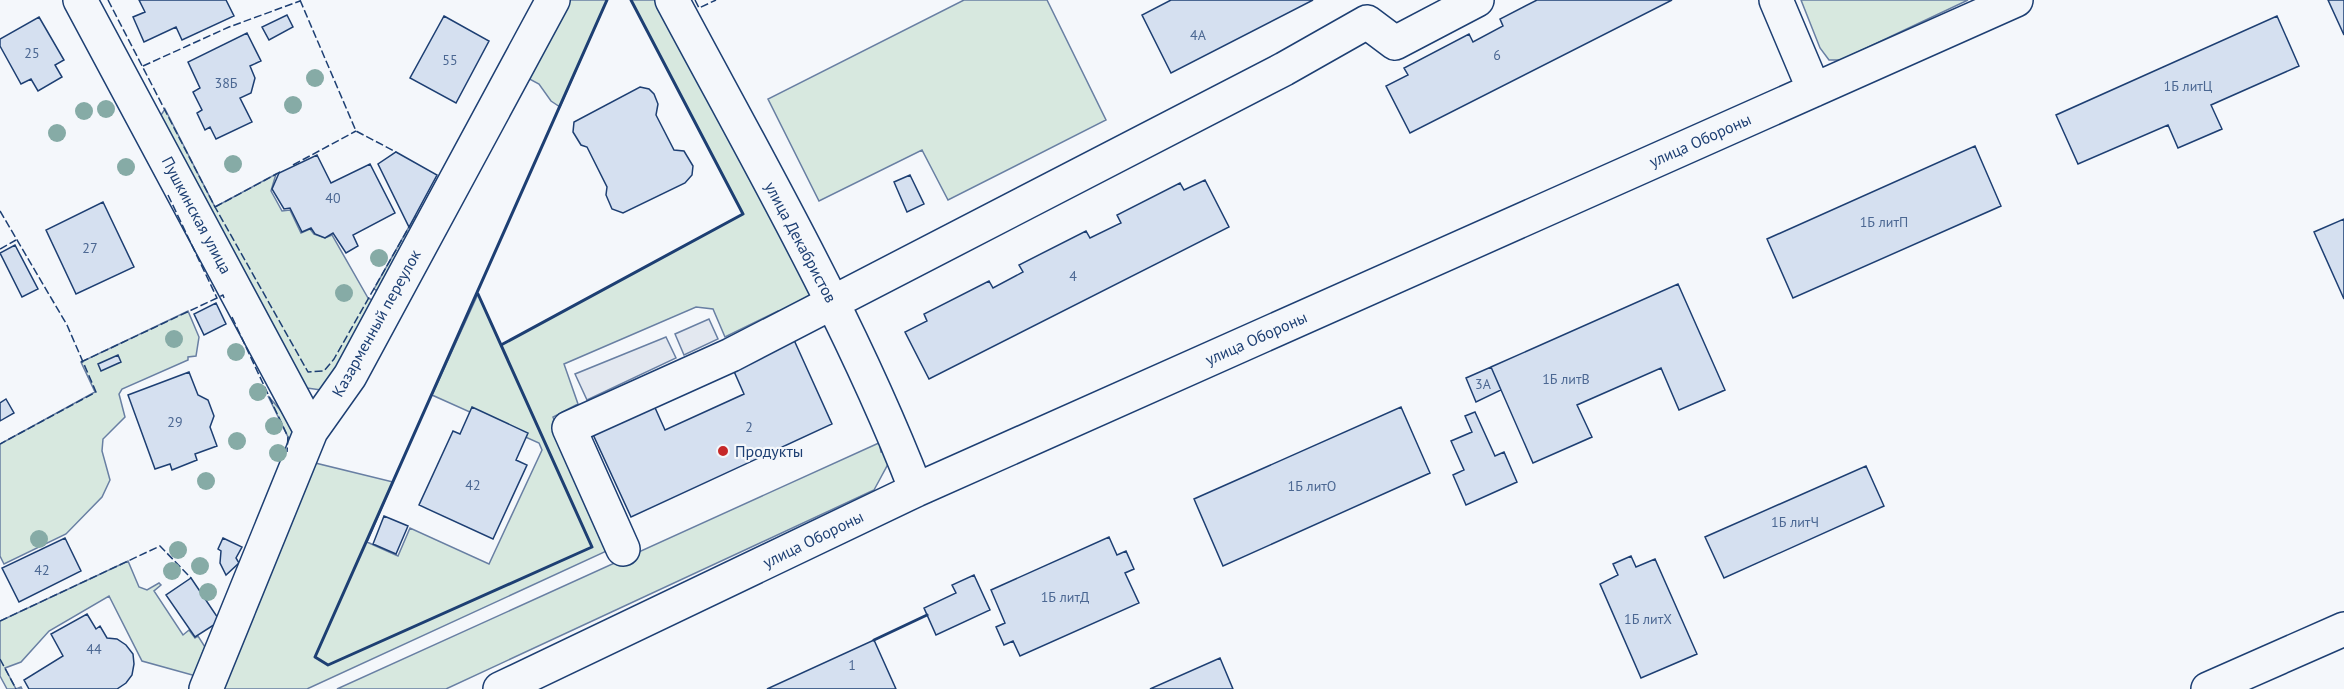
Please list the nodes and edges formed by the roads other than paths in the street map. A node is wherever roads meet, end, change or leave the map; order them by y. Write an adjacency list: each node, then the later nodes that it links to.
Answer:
1 (80, 0): 10 (street, Пушкинская улица)
2 (553, 0): 10 (street, Казарменный переулок)
3 (672, 0): 9 (street, улица Декабристов)
4 (1477, 0): 7 (street)
5 (1776, 0): 8 (street)
6 (2016, 0): 8 (street, улица Обороны)
7 (1362, 11): 9 (street)
8 (1814, 90): 11 (street, улица Обороны)
9 (833, 303): 11 (street, улица Декабристов); 12 (street)
10 (312, 431): 14 (street, Казарменный переулок)
11 (916, 490): 15 (street, улица Обороны)
12 (623, 549)
13 (2344, 629): 16 (street)
14 (206, 689)
15 (501, 689)
16 (2208, 689)

